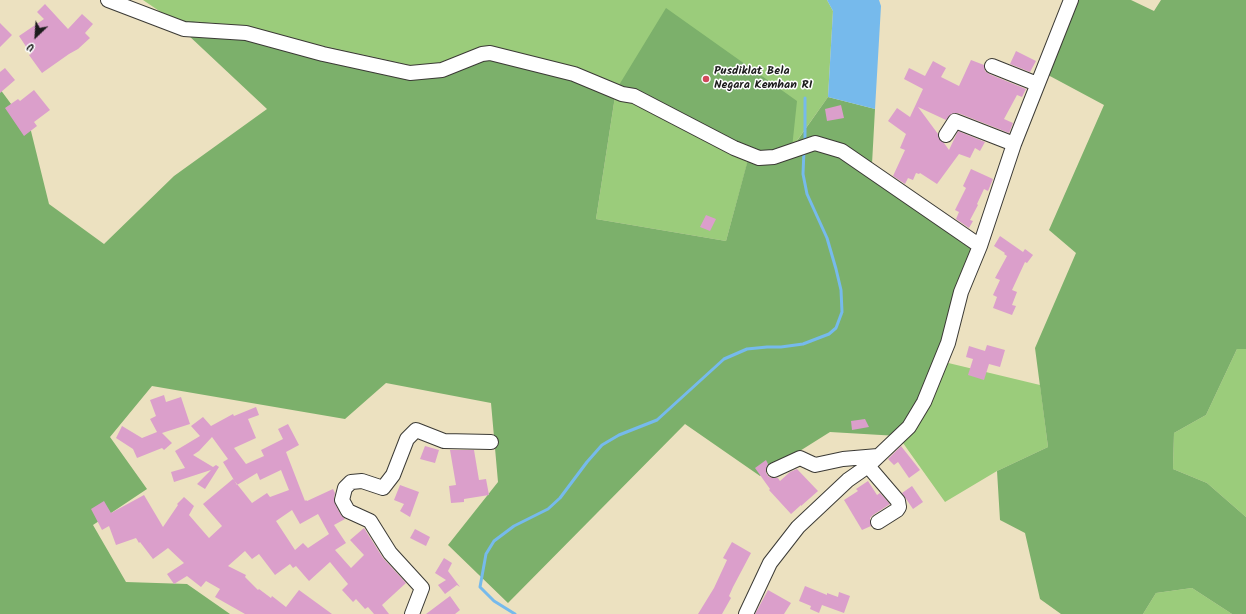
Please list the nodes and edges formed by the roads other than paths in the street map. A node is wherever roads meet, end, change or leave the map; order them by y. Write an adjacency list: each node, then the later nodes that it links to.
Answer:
1 (108, 0): 7 (street)
2 (1071, 0): 4 (street)
3 (992, 66): 4 (street)
4 (1037, 84): 6 (street)
5 (946, 135): 6 (street)
6 (1014, 144): 7 (street)
7 (980, 246): 9 (street)
8 (491, 442): 12 (street)
9 (873, 461): 10 (street); 11 (street); 13 (street)
10 (774, 470)
11 (878, 522)
12 (412, 614)
13 (746, 614)

